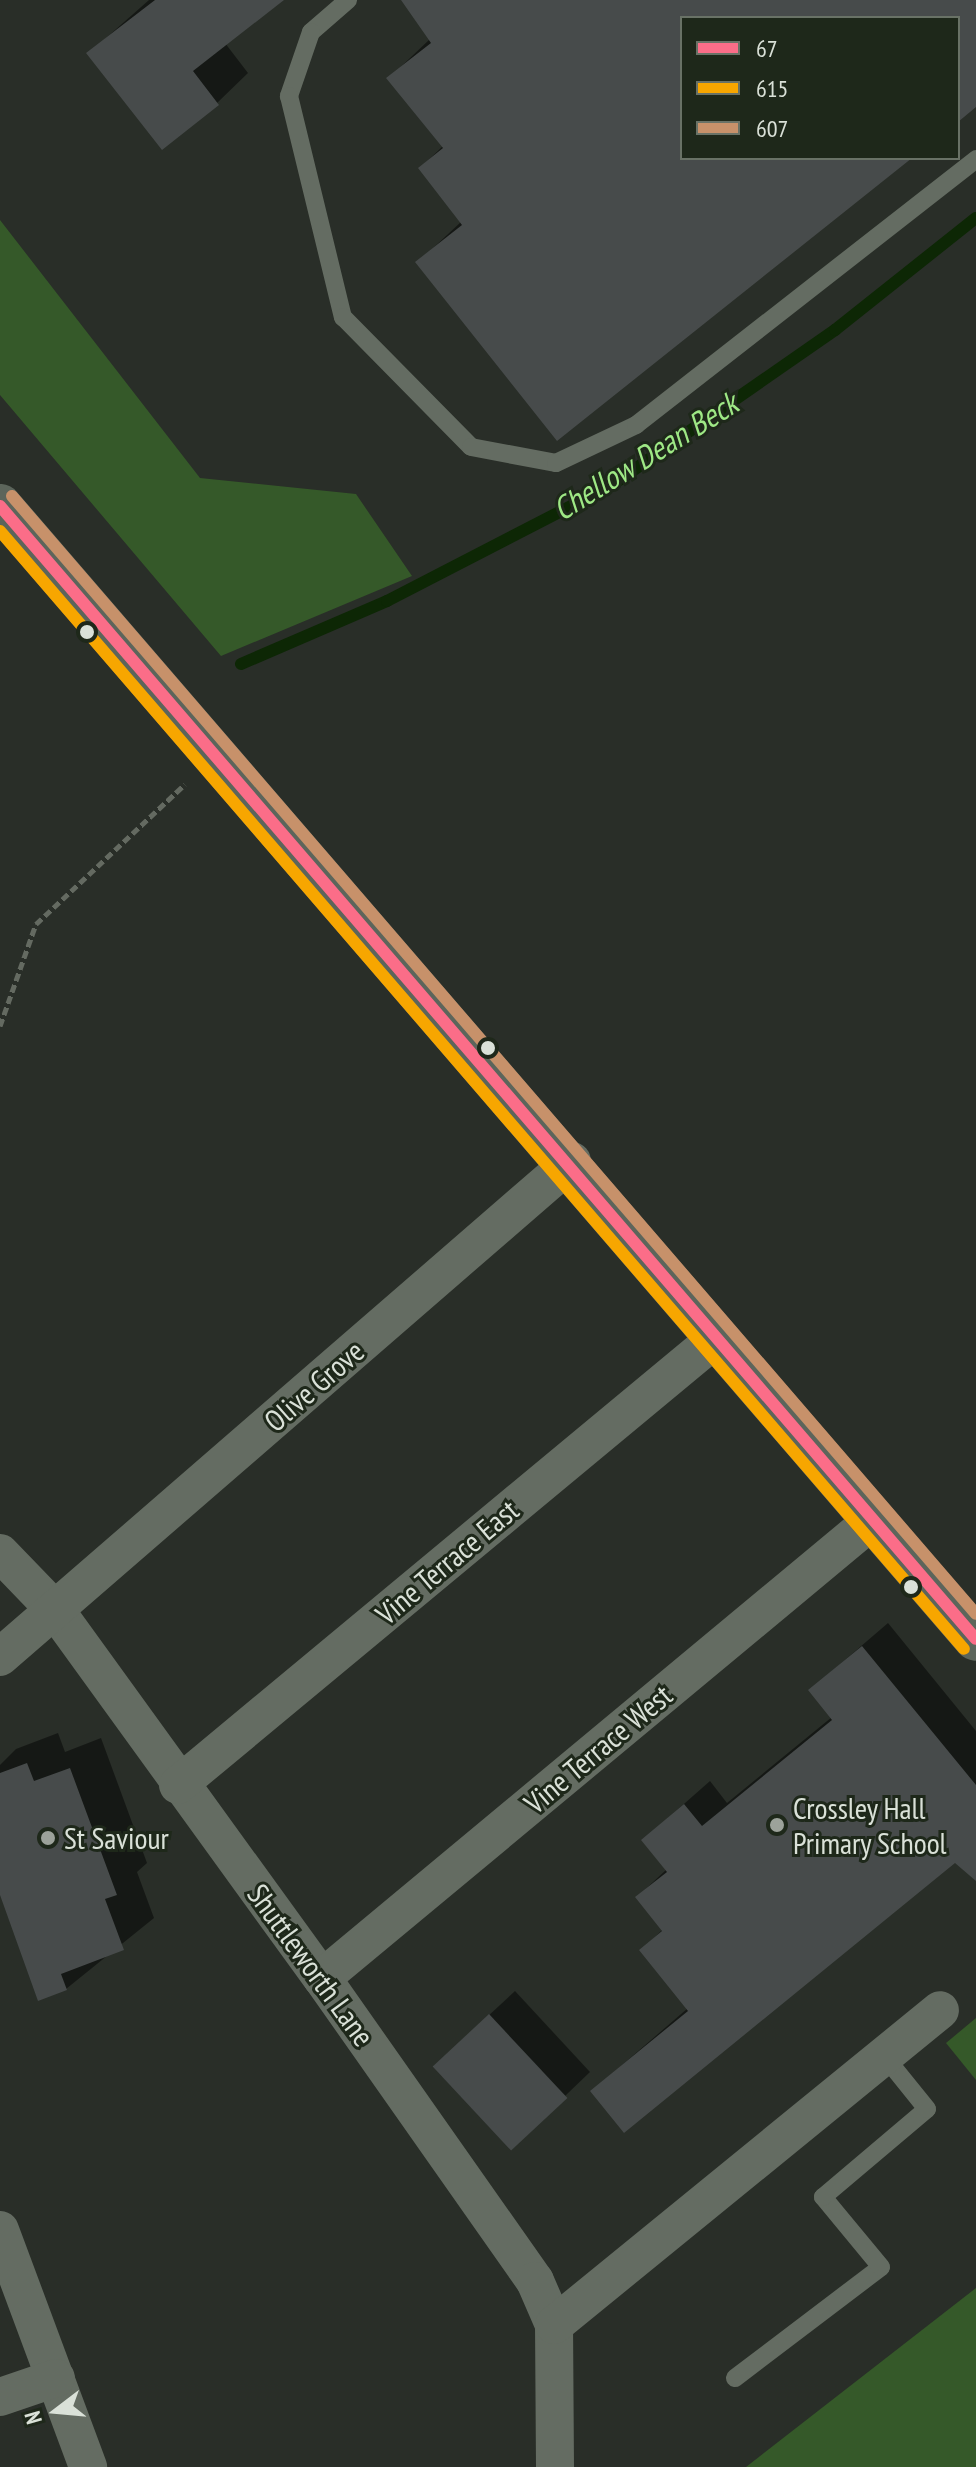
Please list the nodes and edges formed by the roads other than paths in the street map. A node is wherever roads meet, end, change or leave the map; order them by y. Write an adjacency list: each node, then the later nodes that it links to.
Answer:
1 (348, 0): 2 (lane)
2 (976, 159)
3 (0, 506): 4 (main road)
4 (572, 1161): 5 (main road); 8 (street, Olive Grove)
5 (715, 1339): 6 (main road); 11 (street, Vine Terrace East)
6 (874, 1519): 9 (main road); 12 (street, Vine Terrace West)
7 (0, 1553): 8 (street, Shuttleworth Lane)
8 (56, 1611): 10 (street, Olive Grove); 11 (street, Shuttleworth Lane)
9 (976, 1639)
10 (0, 1657)
11 (178, 1785): 12 (street, Shuttleworth Lane)
12 (322, 1978): 16 (street, Shuttleworth Lane)
13 (940, 2010): 14 (street)
14 (885, 2057): 16 (street); 18 (lane)
15 (0, 2230): 17 (street)
16 (554, 2325): 21 (street, Shuttleworth Lane)
17 (56, 2378): 19 (street); 20 (street)
18 (735, 2378)
19 (0, 2397)
20 (88, 2467)
21 (555, 2467)

